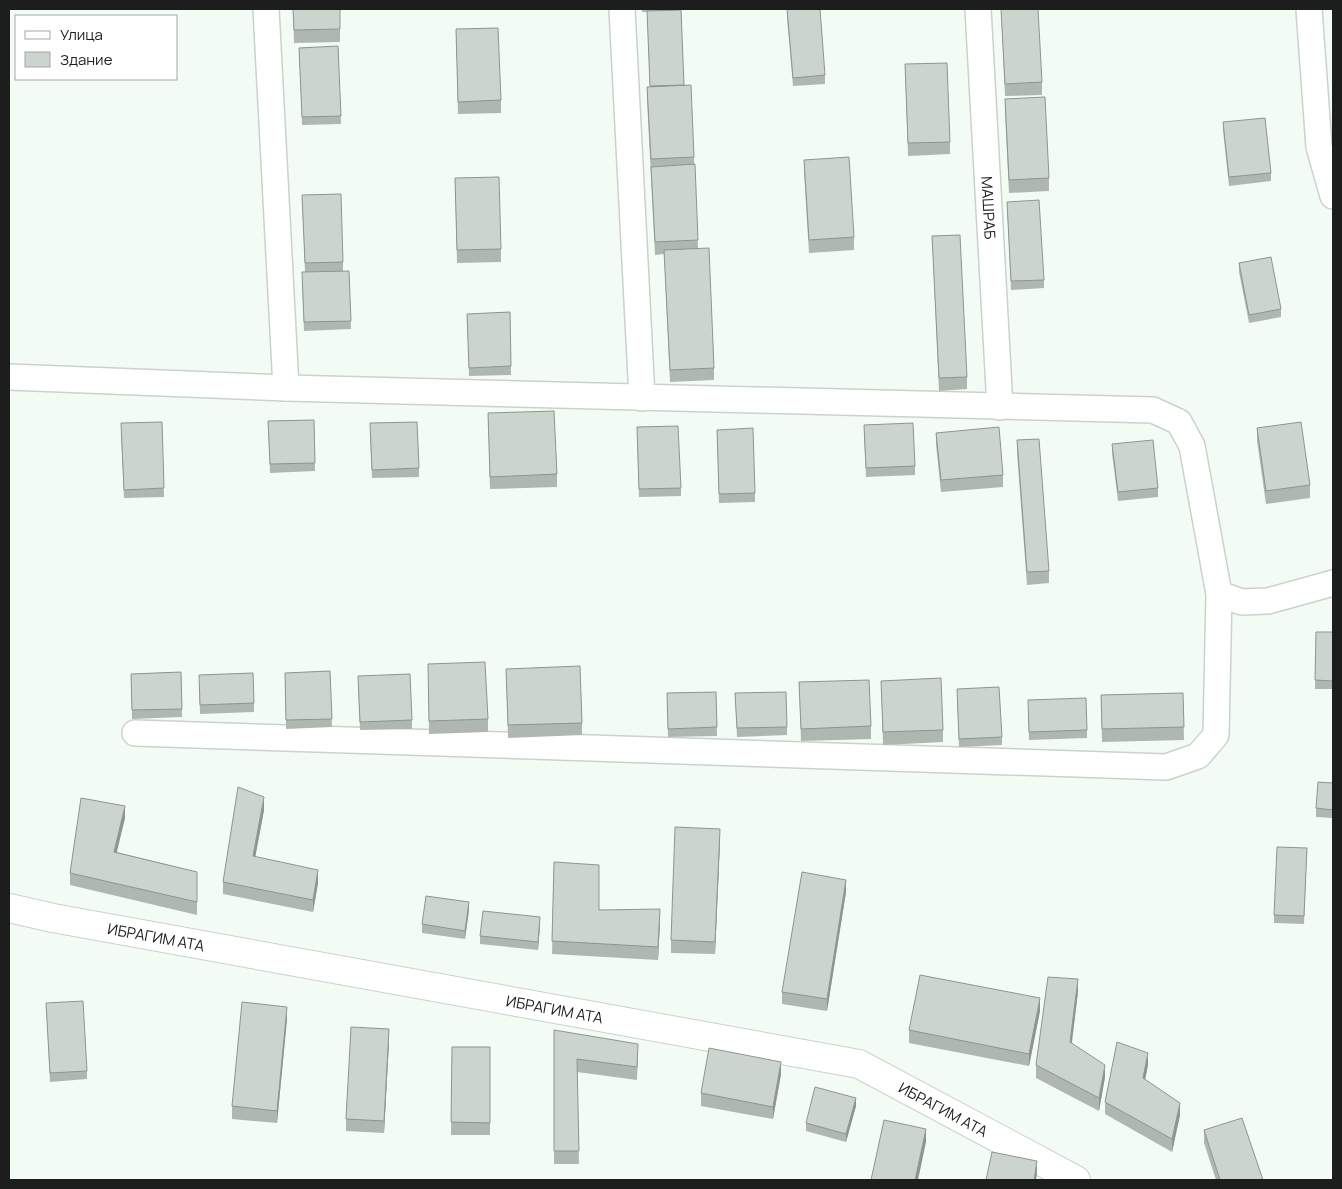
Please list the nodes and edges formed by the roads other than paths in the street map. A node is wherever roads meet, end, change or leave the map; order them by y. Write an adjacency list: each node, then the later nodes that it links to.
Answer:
1 (266, 9): 7 (street)
2 (622, 9): 8 (street)
3 (978, 9): 9 (street, МАШРАБ)
4 (1310, 9): 5 (street)
5 (1333, 196)
6 (9, 377): 7 (street)
7 (286, 388): 8 (street)
8 (642, 398): 9 (street)
9 (1000, 407): 11 (street)
10 (1333, 582): 11 (street)
11 (1219, 594): 12 (street)
12 (135, 733)
13 (9, 908): 14 (street, ИБРАГИМ АТА)
14 (1076, 1180)

